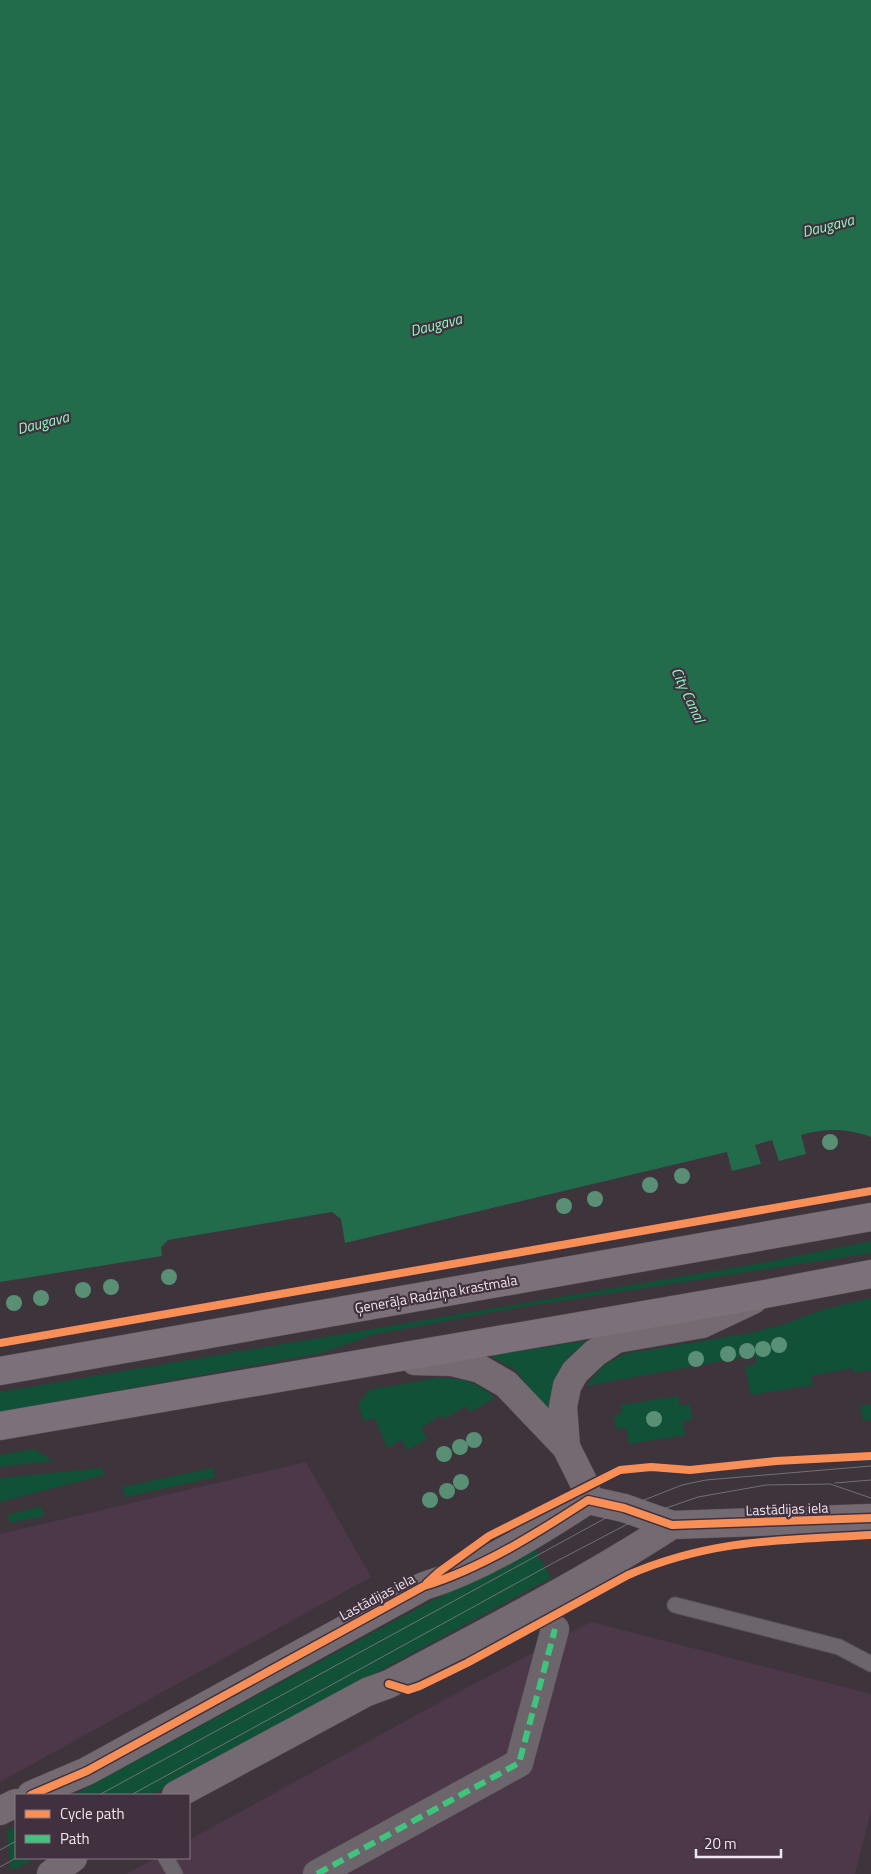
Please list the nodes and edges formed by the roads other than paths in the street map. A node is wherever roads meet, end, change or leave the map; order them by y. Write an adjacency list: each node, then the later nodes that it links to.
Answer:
1 (871, 1217): 5 (main road, Ģenerāļa Radziņa krastmala)
2 (871, 1274): 3 (main road)
3 (765, 1294): 4 (main road); 7 (street)
4 (385, 1360): 6 (main road); 7 (street)
5 (0, 1371)
6 (0, 1426)
7 (566, 1447): 8 (street)
8 (588, 1500): 10 (street, Lastādijas iela); 14 (street, Lastādijas iela)
9 (870, 1521): 10 (street, Lastādijas iela)
10 (672, 1525): 15 (street)
11 (675, 1605): 13 (lane)
12 (555, 1629): 22 (street)
13 (871, 1664)
14 (33, 1794)
15 (178, 1794)
16 (15, 1803): 17 (street)
17 (0, 1811)
18 (73, 1859): 20 (street)
19 (167, 1859): 21 (lane)
20 (51, 1874)
21 (175, 1874)
22 (317, 1874)

